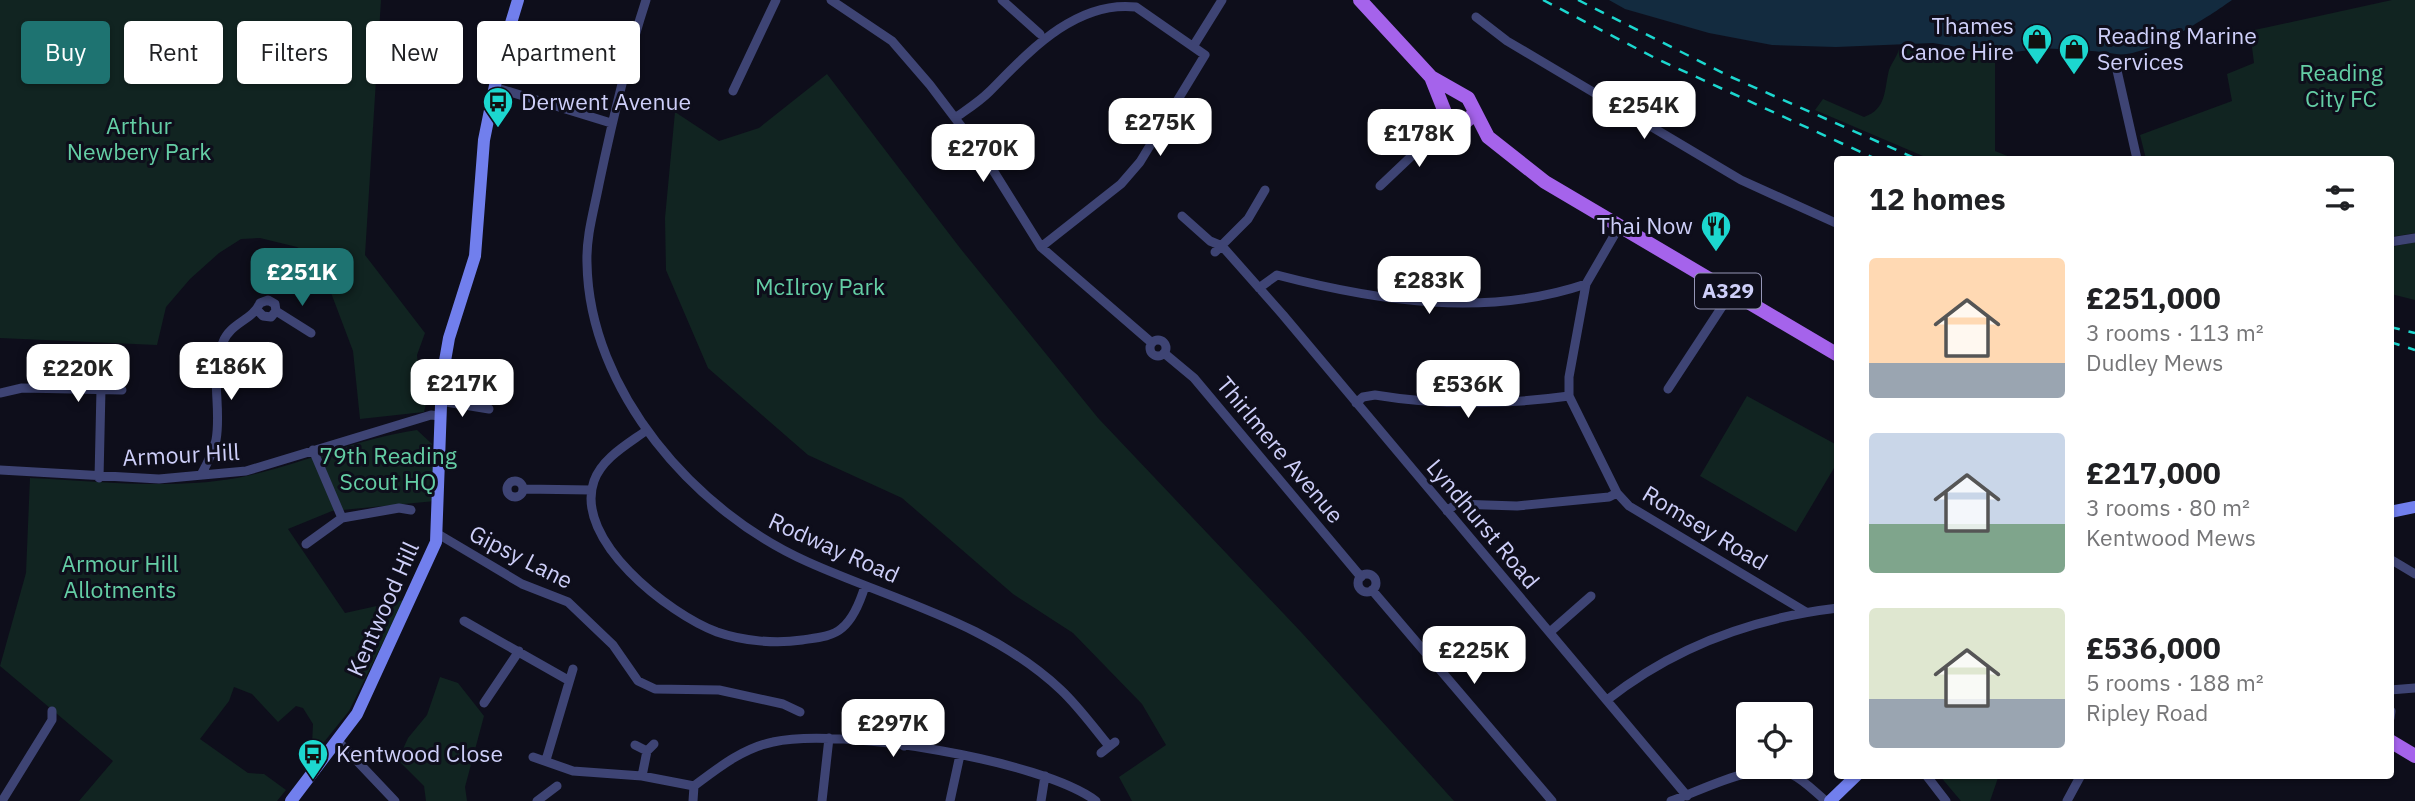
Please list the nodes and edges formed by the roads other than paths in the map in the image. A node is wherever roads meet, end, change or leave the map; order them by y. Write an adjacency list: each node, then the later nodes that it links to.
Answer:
1 (518, 0): 14 (street, Kentwood Hill)
2 (646, 0): 20 (street, Rodway Road)
3 (776, 0): 15 (street)
4 (831, 0): 18 (street, Thirlmere Avenue)
5 (1002, 0): 10 (street)
6 (1112, 0): 10 (street); 11 (street)
7 (1222, 0): 11 (street)
8 (1360, 0): 13 (main road)
9 (1476, 17): 26 (street)
10 (1040, 34): 18 (street)
11 (1194, 45): 30 (street)
12 (2116, 66): 22 (street)
13 (1431, 77): 16 (main road); 19 (main road)
14 (494, 88): 20 (street); 42 (street, Kentwood Hill)
15 (733, 91)
16 (1459, 96): 17 (main road); 19 (main road)
17 (1475, 113): 19 (main road); 21 (main road, A329)
18 (955, 118): 30 (street, Thirlmere Avenue)
19 (1451, 119): 21 (main road, A329); 23 (street)
20 (611, 123): 46 (street, Rodway Road)
21 (1488, 137): 27 (main road, A329)
22 (2136, 156)
23 (1380, 186)
24 (1265, 191): 31 (street)
25 (1182, 216): 31 (street, Lyndhurst Road)
26 (1834, 222)
27 (1619, 227): 32 (street); 34 (main road, A329)
28 (2415, 238): 29 (street)
29 (2394, 241)
30 (1041, 247): 108 (street, Thirlmere Avenue)
31 (1218, 249): 33 (street, Lyndhurst Road)
32 (1586, 284): 33 (street); 41 (street)
33 (1259, 288): 43 (street, Lyndhurst Road)
34 (1731, 293): 36 (main road, A329); 38 (street)
35 (311, 333): 49 (street)
36 (1834, 353)
37 (101, 389): 39 (street); 40 (street); 50 (street)
38 (1668, 389)
39 (122, 390)
40 (0, 393)
41 (1569, 396): 43 (street); 53 (street, Romsey Road)
42 (440, 401): 44 (street); 45 (street, Kentwood Hill)
43 (1356, 402): 56 (street, Lyndhurst Road)
44 (489, 409)
45 (440, 416): 47 (street, Armour Hill); 59 (street, Kentwood Hill)
46 (647, 430): 52 (street); 63 (street, Rodway Road)
47 (313, 450): 49 (street, Armour Hill); 58 (street)
48 (0, 470): 50 (street, Armour Hill)
49 (201, 475): 50 (street, Armour Hill)
50 (99, 478)
51 (523, 489): 52 (street)
52 (591, 490): 63 (street)
53 (1617, 493): 56 (street); 66 (street, Romsey Road)
54 (2415, 506): 57 (street)
55 (411, 510): 58 (street)
56 (1447, 511): 68 (street, Lyndhurst Road)
57 (2394, 511)
58 (342, 518): 60 (street)
59 (438, 534): 77 (street, Gipsy Lane); 82 (street, Kentwood Hill)
60 (306, 544)
61 (2394, 561): 62 (street)
62 (2415, 574)
63 (865, 586): 86 (street, Rodway Road)
64 (1591, 596): 68 (street)
65 (1834, 608): 66 (street)
66 (1806, 612): 74 (street)
67 (479, 614): 69 (street)
68 (1550, 632): 74 (street, Lyndhurst Road)
69 (519, 651): 71 (street); 75 (street)
70 (573, 669): 71 (street)
71 (568, 680): 90 (street)
72 (2415, 688): 73 (street)
73 (2394, 690)
74 (1607, 700): 98 (street, Lyndhurst Road)
75 (484, 703)
76 (52, 711): 99 (street)
77 (800, 712)
78 (896, 712): 79 (street)
79 (909, 715): 80 (street); 85 (street)
80 (920, 716)
81 (830, 738): 85 (street); 97 (street); 104 (street)
82 (338, 741): 100 (street, Kentwood Hill); 101 (street)
83 (2394, 743): 88 (main road)
84 (635, 745): 91 (street)
85 (904, 746): 87 (street)
86 (1109, 747)
87 (960, 755): 92 (street); 105 (street)
88 (2415, 756)
89 (533, 757): 90 (street)
90 (546, 760): 91 (street)
91 (642, 776): 97 (street)
92 (1045, 776): 106 (street); 107 (street)
93 (1853, 779): 110 (street)
94 (1929, 779): 111 (street)
95 (2079, 779): 112 (street)
96 (558, 786): 102 (street)
97 (694, 786): 103 (street)
98 (1687, 796): 109 (street); 110 (street)
99 (2, 801)
100 (291, 801)
101 (395, 801)
102 (537, 801)
103 (693, 801)
104 (822, 801)
105 (950, 801)
106 (1041, 801)
107 (1096, 801)
108 (1552, 801)
109 (1671, 801)
110 (1828, 801)
111 (1946, 801)
112 (2067, 801)

